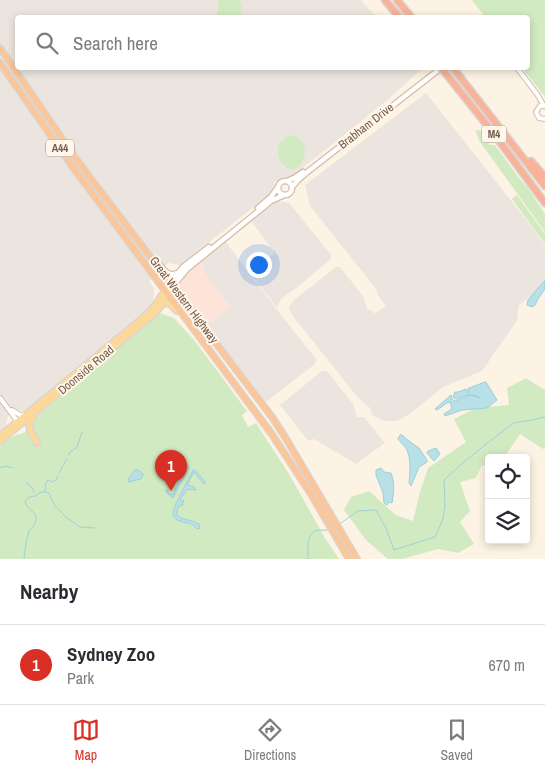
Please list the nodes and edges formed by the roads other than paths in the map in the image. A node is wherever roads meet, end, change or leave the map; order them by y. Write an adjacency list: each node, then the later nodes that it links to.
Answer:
1 (385, 0): 3 (highway)
2 (397, 0): 4 (highway)
3 (398, 15)
4 (410, 15)
5 (0, 48): 7 (highway, Great Western Highway / A44)
6 (0, 63): 29 (highway, Great Western Highway / A44)
7 (15, 70)
8 (15, 70): 26 (highway, Great Western Highway / A44)
9 (437, 70): 20 (main road, Brabham Drive)
10 (437, 70): 23 (main road, Brabham Drive)
11 (442, 70): 25 (highway, M4)
12 (455, 70): 18 (highway, M4)
13 (519, 70): 14 (street)
14 (533, 89): 15 (street); 16 (street)
15 (545, 106): 16 (street)
16 (537, 110): 17 (street)
17 (545, 119)
18 (514, 145): 19 (highway); 21 (highway, M4)
19 (545, 178)
20 (287, 181): 22 (main road); 23 (main road)
21 (545, 186)
22 (278, 187): 24 (main road); 27 (main road)
23 (292, 187): 24 (main road)
24 (284, 195): 28 (main road)
25 (545, 204)
26 (150, 255): 27 (main road); 28 (highway, Great Western Highway / A44)
27 (177, 273): 28 (main road)
28 (172, 285): 29 (main road); 40 (highway, Great Western Highway / A44)
29 (167, 292): 30 (main road, Doonside Road); 31 (highway, Great Western Highway / A44); 34 (main road, Doonside Road)
30 (161, 306): 31 (main road); 33 (main road, Doonside Road)
31 (194, 329): 39 (highway, Great Western Highway / A44)
32 (2, 400): 34 (street); 35 (street)
33 (36, 412): 35 (main road, Doonside Road); 38 (main road)
34 (25, 415): 35 (main road, Doonside Road)
35 (19, 423): 36 (main road, Doonside Road); 37 (main road, Doonside Road)
36 (0, 436)
37 (0, 441)
38 (37, 443)
39 (349, 559)
40 (357, 559)

